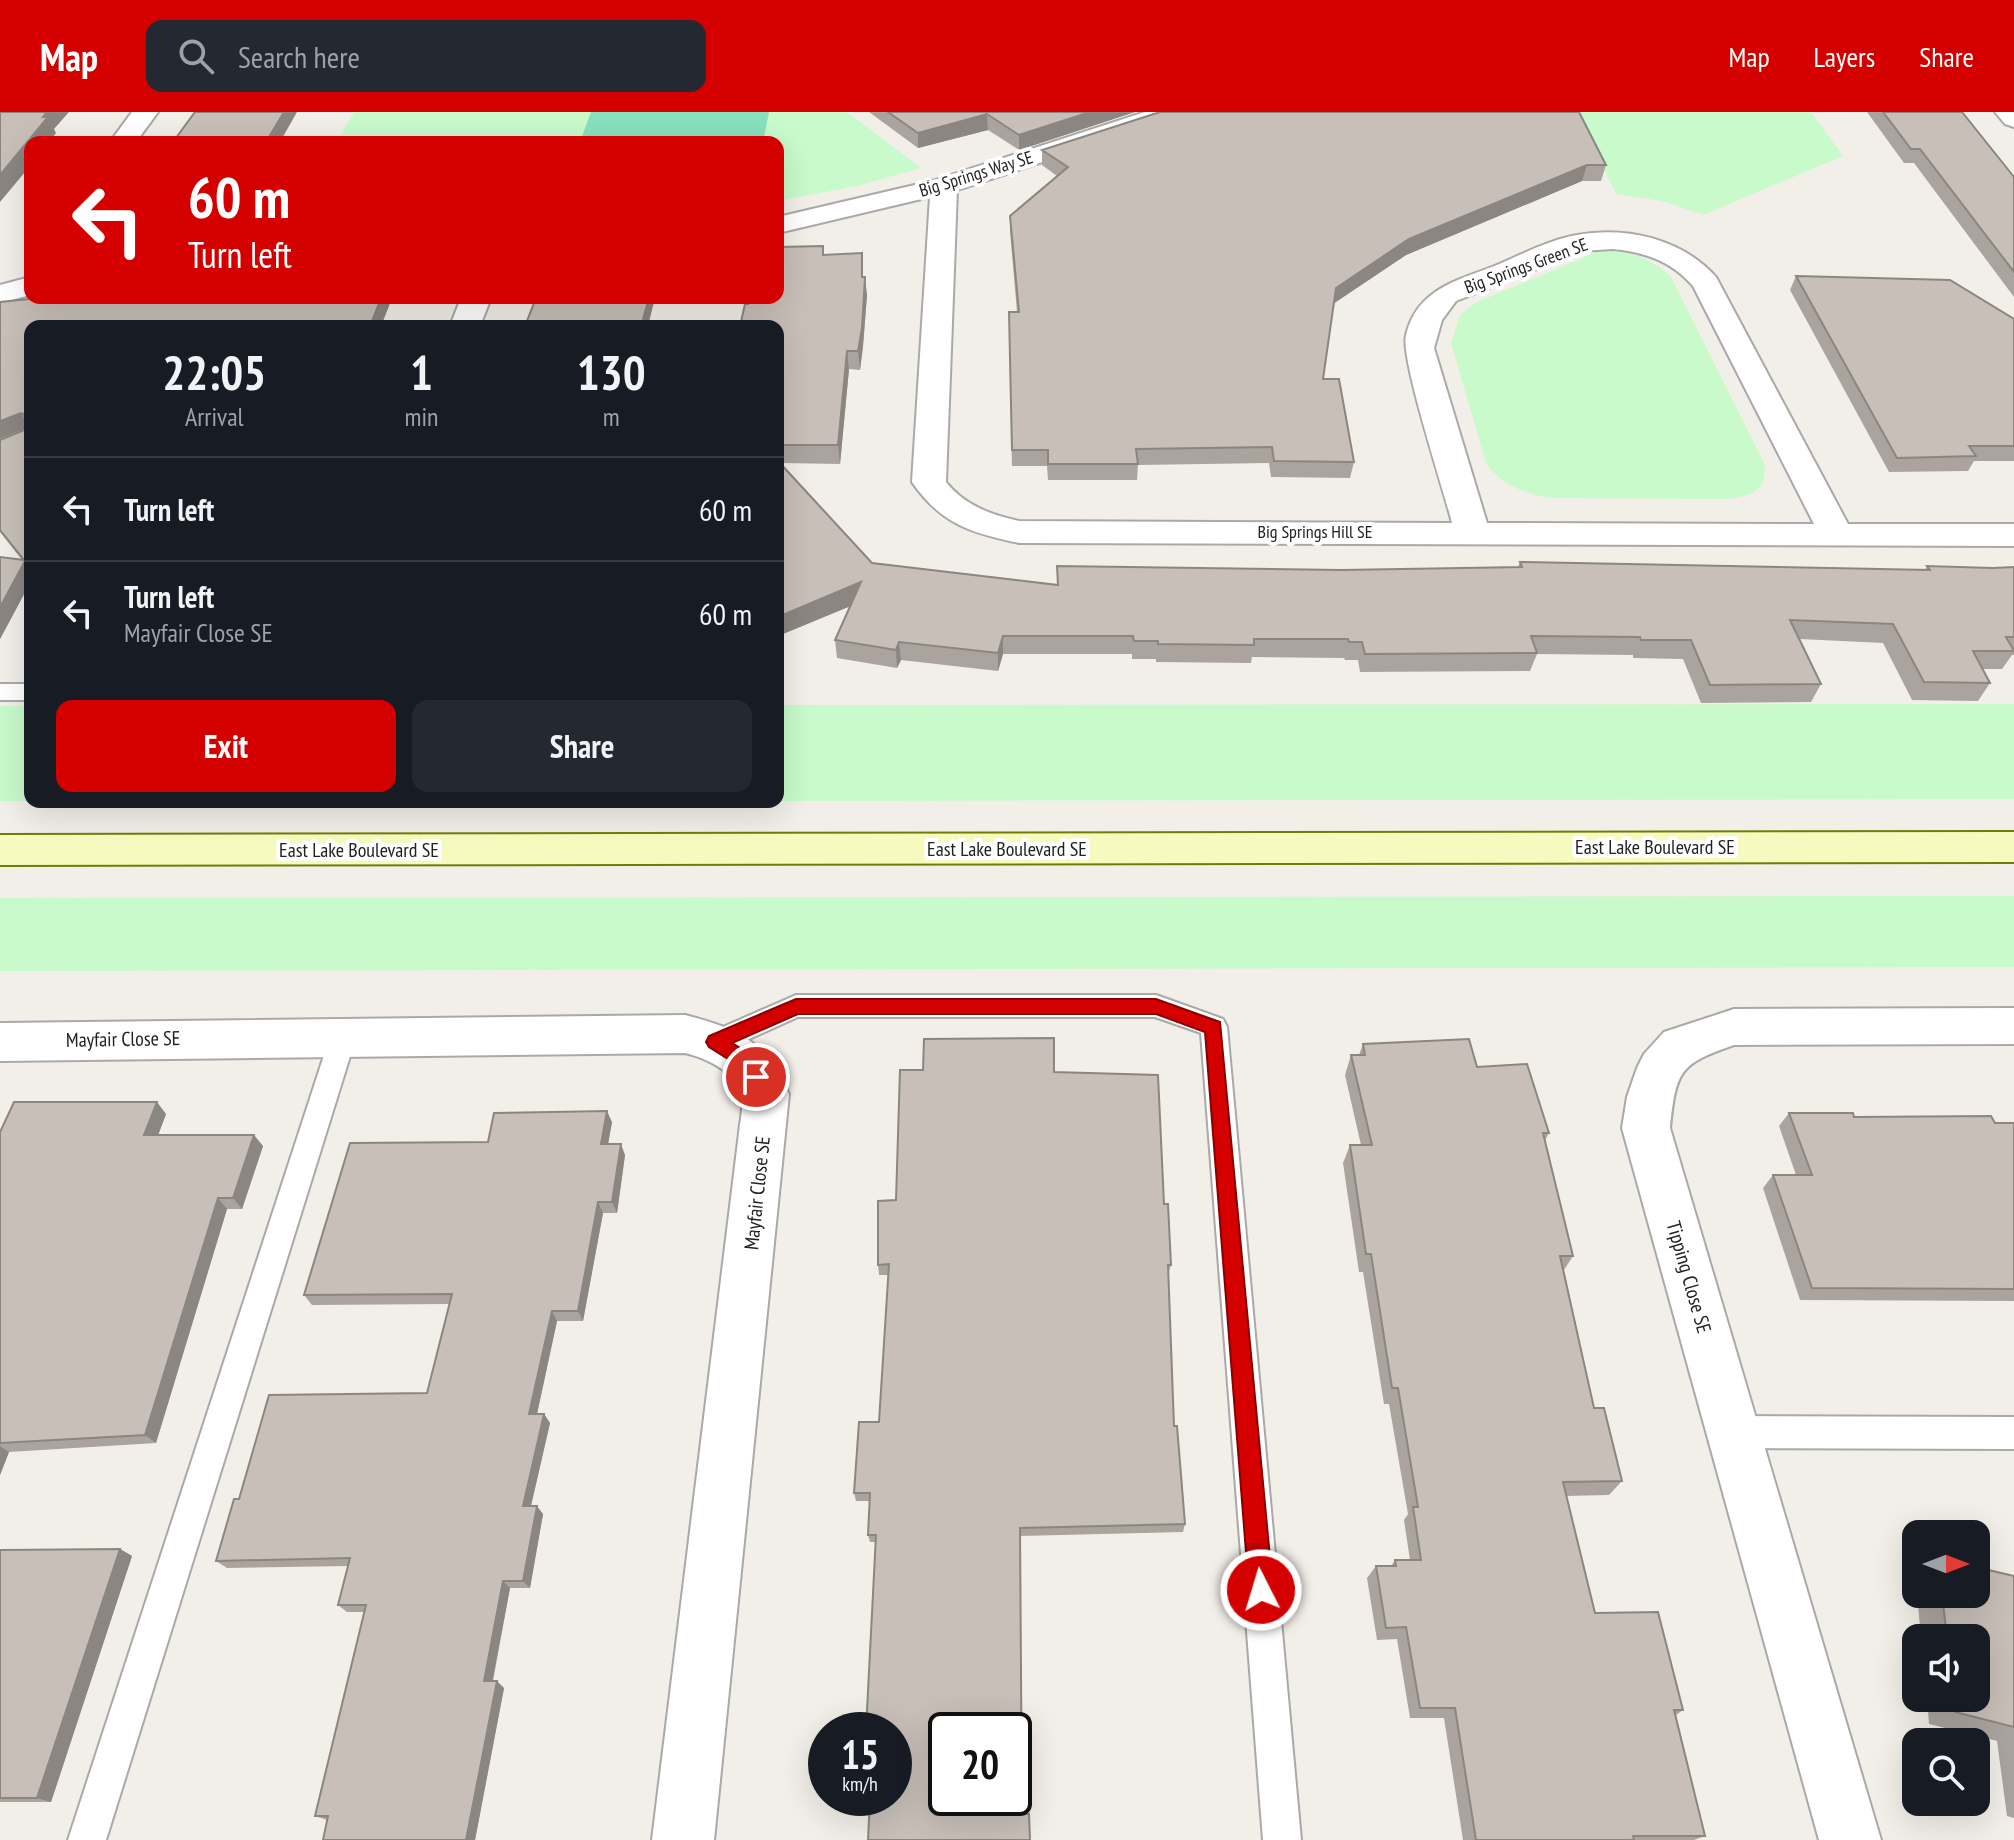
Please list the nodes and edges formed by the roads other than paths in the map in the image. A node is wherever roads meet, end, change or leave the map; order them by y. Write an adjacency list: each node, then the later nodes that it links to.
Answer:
1 (145, 112): 5 (street)
2 (1171, 112): 6 (street, Big Springs Way SE)
3 (2008, 112): 4 (street)
4 (2014, 119)
5 (127, 136)
6 (944, 186): 7 (street, Big Springs Way SE); 10 (street, Big Springs Hill SE)
7 (784, 224)
8 (24, 288): 9 (street)
9 (0, 294)
10 (1472, 531): 11 (street, Big Springs Hill SE); 11 (street, Big Springs Green SE)
11 (1836, 533): 12 (street, Big Springs Hill SE)
12 (2014, 535)
13 (0, 692): 14 (lane)
14 (24, 692)
15 (2014, 847): 16 (main road, East Lake Boulevard SE)
16 (0, 850)
17 (2014, 1026): 21 (street, Tipping Close SE)
18 (343, 1037): 19 (street, Mayfair Close SE); 20 (street, Mayfair Close SE); 23 (lane)
19 (0, 1042)
20 (716, 1042): 24 (street, Mayfair Close SE); 25 (lane)
21 (1734, 1432): 22 (lane); 26 (street, Tipping Close SE)
22 (2014, 1433)
23 (87, 1840)
24 (683, 1840)
25 (1282, 1840)
26 (1850, 1840)

